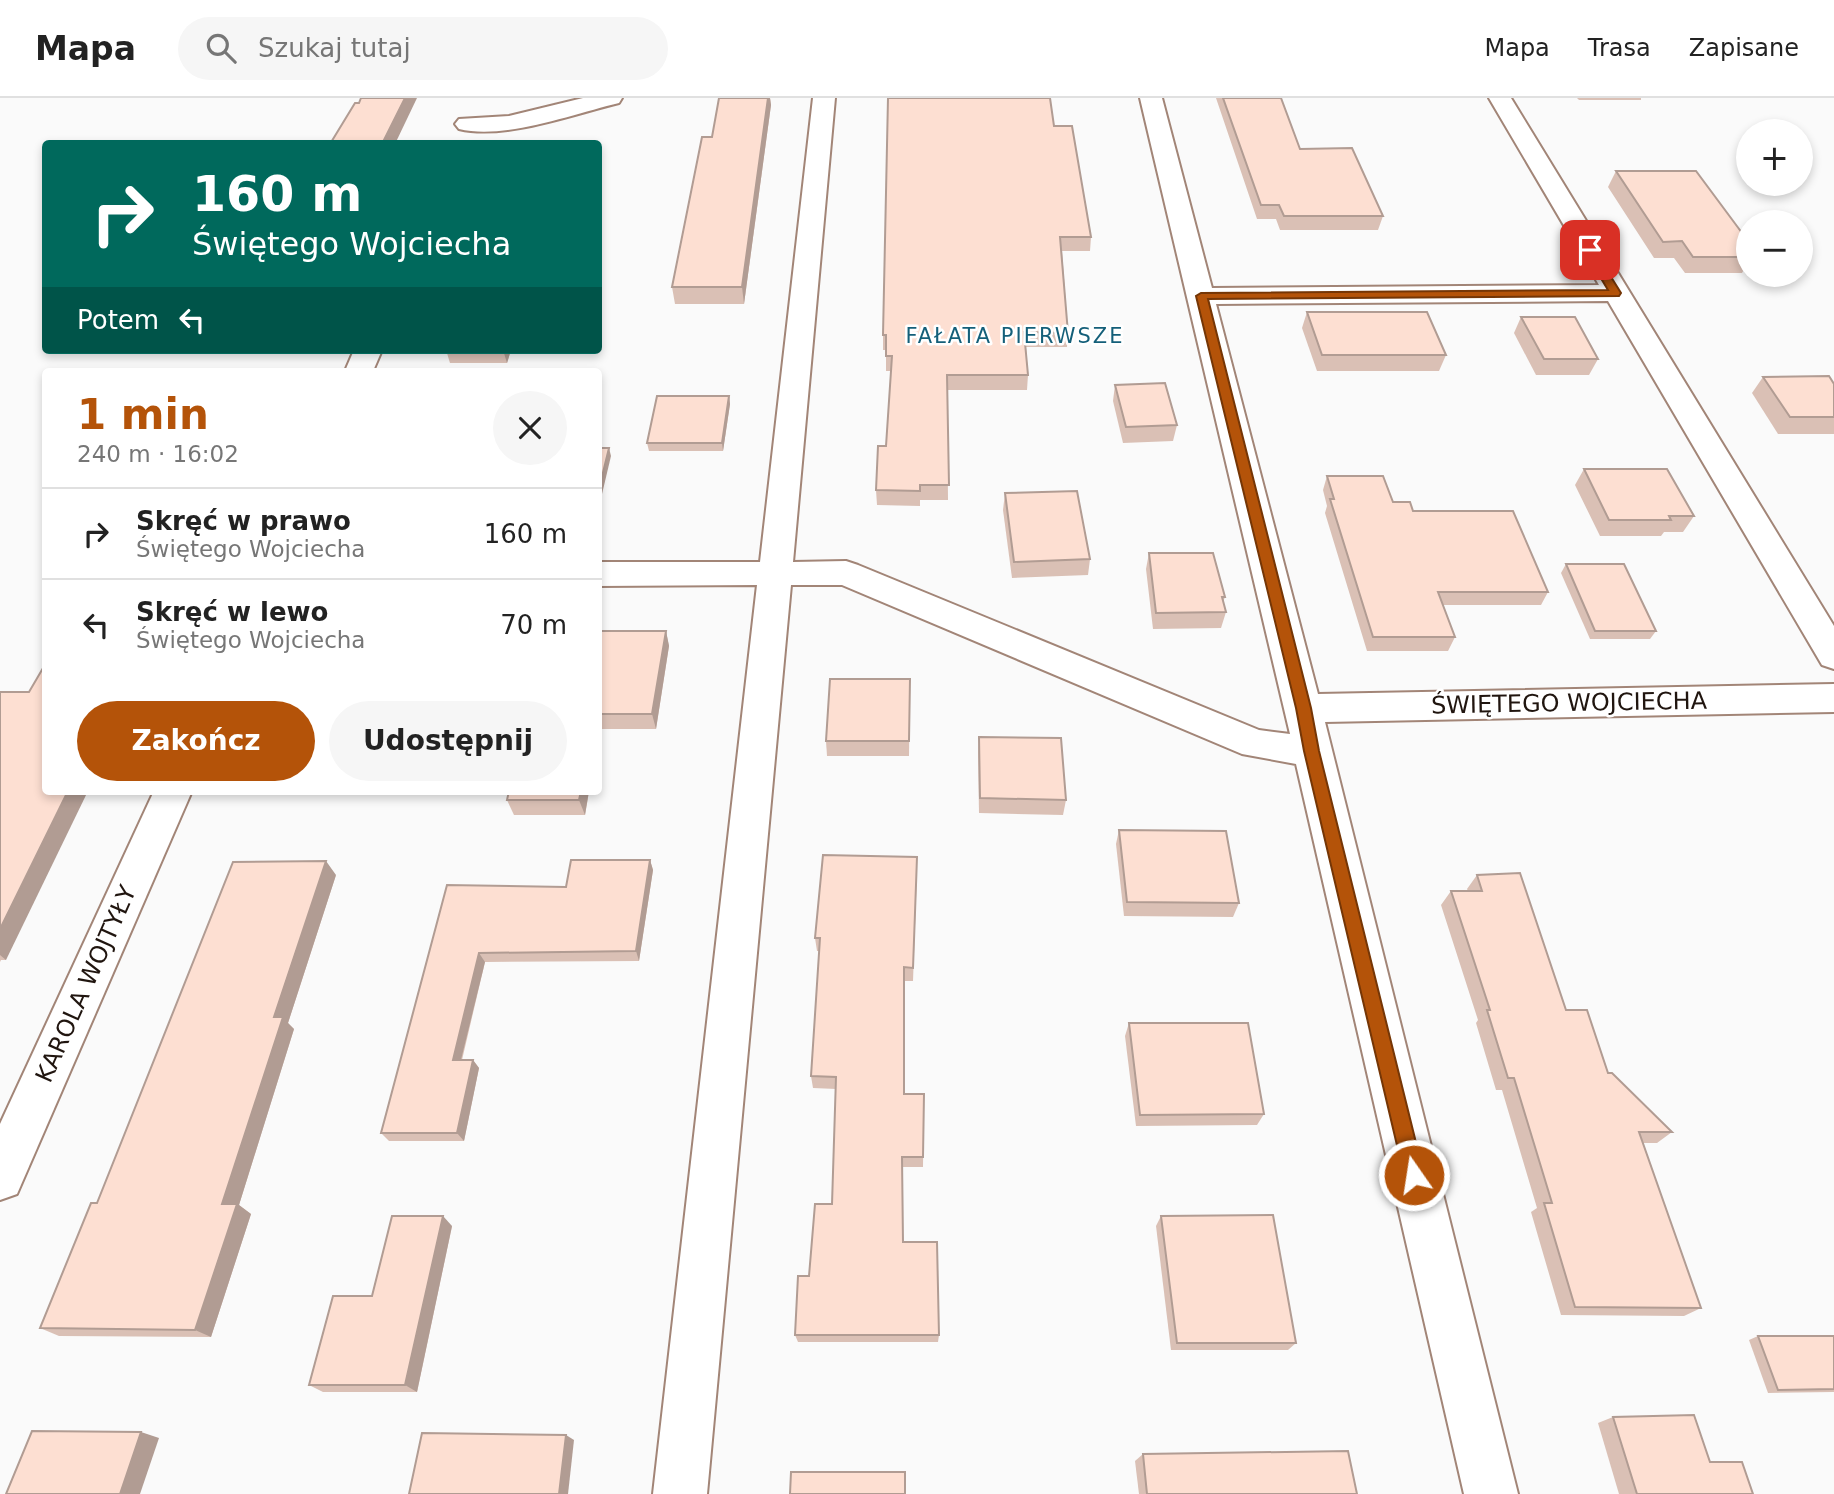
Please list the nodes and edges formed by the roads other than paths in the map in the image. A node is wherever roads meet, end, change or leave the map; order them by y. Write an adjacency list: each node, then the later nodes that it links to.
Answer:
1 (479, 98): 6 (street)
2 (611, 98): 6 (street)
3 (824, 98): 9 (street)
4 (1151, 98): 8 (street)
5 (1500, 98): 7 (street)
6 (463, 134)
7 (1615, 293): 8 (street); 11 (street)
8 (1201, 296): 13 (street)
9 (773, 571): 10 (street); 14 (street); 17 (street)
10 (602, 574)
11 (1834, 656)
12 (1834, 698): 13 (street, ŚWIĘTEGO WOJCIECHA)
13 (1304, 708): 14 (street)
14 (1311, 751): 18 (street)
15 (171, 795): 16 (street, KAROLA WOJTYŁY)
16 (0, 1177)
17 (680, 1494)
18 (1491, 1494)

